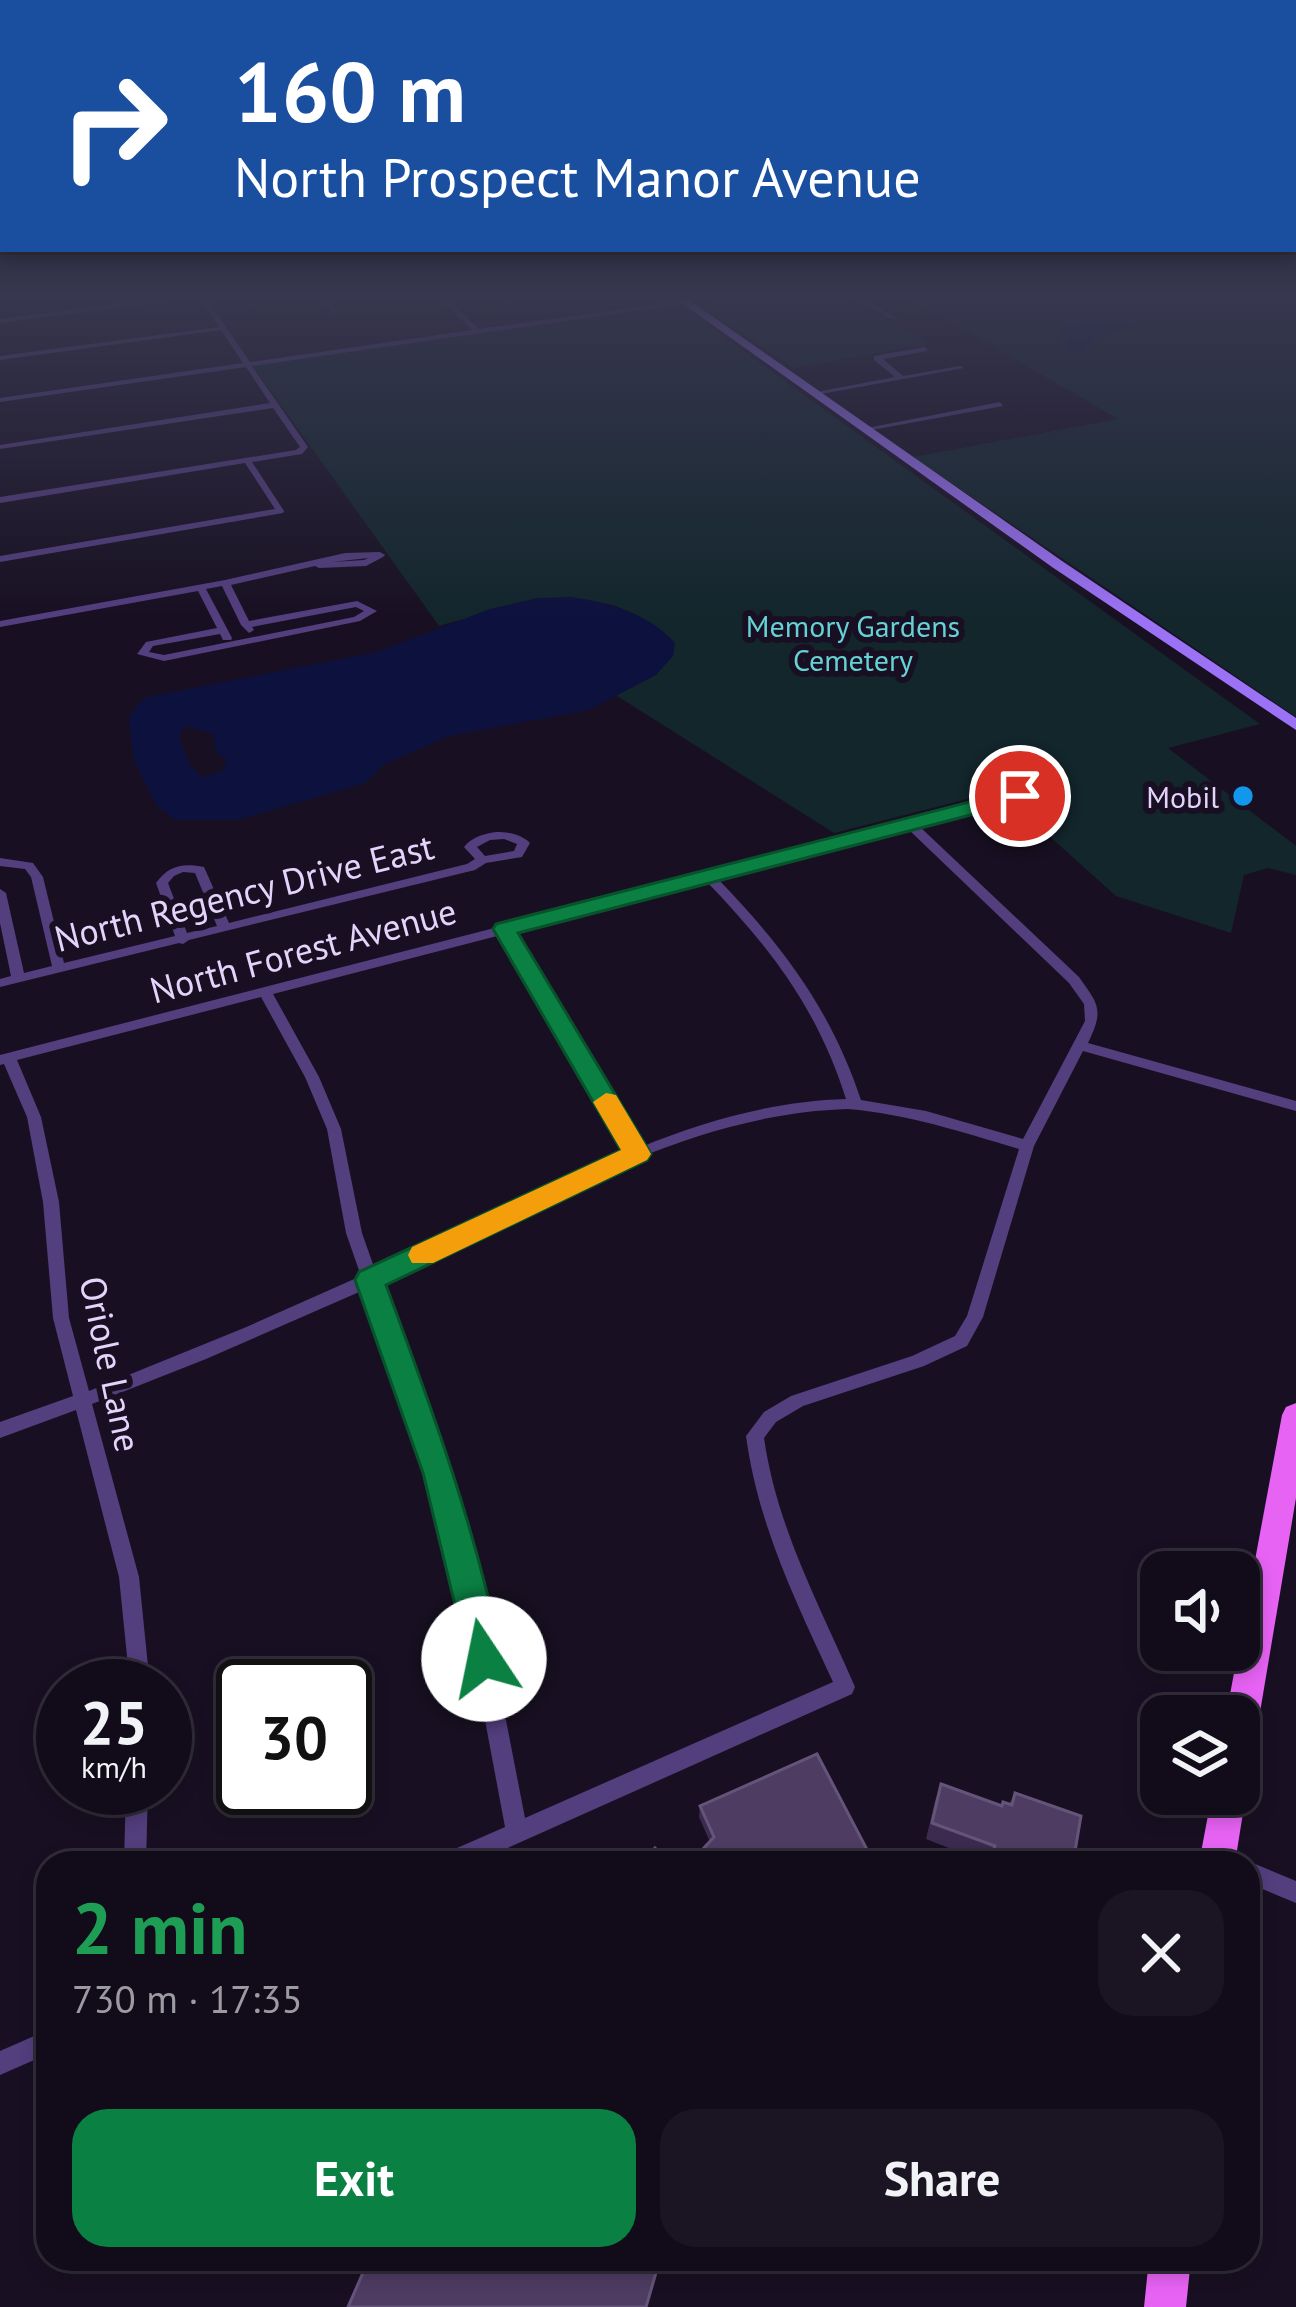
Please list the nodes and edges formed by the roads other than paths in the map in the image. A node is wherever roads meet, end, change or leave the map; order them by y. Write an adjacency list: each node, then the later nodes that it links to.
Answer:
1 (272, 401): 4 (street)
2 (826, 401): 5 (main road)
3 (1000, 404): 5 (street)
4 (275, 405): 6 (street); 7 (street)
5 (866, 429): 10 (main road)
6 (0, 447)
7 (247, 460): 8 (street); 9 (street)
8 (0, 500)
9 (0, 559)
10 (1057, 564): 19 (main road); 20 (main road)
11 (320, 565): 11 (street); 12 (street)
12 (225, 584): 13 (street); 15 (street)
13 (201, 588): 14 (street); 16 (street)
14 (0, 624)
15 (246, 626): 17 (street); 17 (street)
16 (223, 630): 18 (street); 18 (street)
17 (253, 638): 18 (street)
18 (230, 643)
19 (1296, 725)
20 (1296, 740)
21 (1039, 798): 22 (street, North Forest Avenue)
22 (910, 824): 25 (street, North Forest Avenue); 34 (street)
23 (482, 860): 27 (street, North Regency Drive East)
24 (3, 866): 30 (street)
25 (708, 876): 28 (street, North Forest Avenue); 36 (street)
26 (0, 892): 31 (street)
27 (224, 927): 29 (street, North Regency Drive East); 29 (street)
28 (505, 929): 33 (street, North Forest Avenue); 39 (street)
29 (183, 940): 30 (street, North Regency Drive East)
30 (58, 969): 31 (street, North Regency Drive East)
31 (17, 978): 32 (street, North Regency Drive East)
32 (0, 983)
33 (265, 992): 35 (street, North Forest Avenue); 40 (street)
34 (1082, 1046): 37 (street); 38 (street)
35 (4, 1059): 41 (street, Oriole Lane)
36 (855, 1104): 38 (street); 39 (street)
37 (1296, 1106)
38 (1027, 1146): 48 (street)
39 (637, 1154): 40 (street)
40 (370, 1280): 41 (street); 48 (street)
41 (81, 1402): 43 (street); 44 (street, Oriole Lane)
42 (1296, 1415): 45 (main road)
43 (0, 1430)
44 (137, 1659)
45 (1246, 1695)
46 (136, 1815): 49 (street)
47 (1228, 1815): 51 (main road)
48 (517, 1833): 50 (street)
49 (135, 1851)
50 (476, 1851)
51 (1227, 1851)
52 (1260, 1877): 53 (street)
53 (1296, 1892)
54 (36, 2047): 55 (street)
55 (0, 2063)
56 (1169, 2271): 57 (main road)
57 (1165, 2307)

